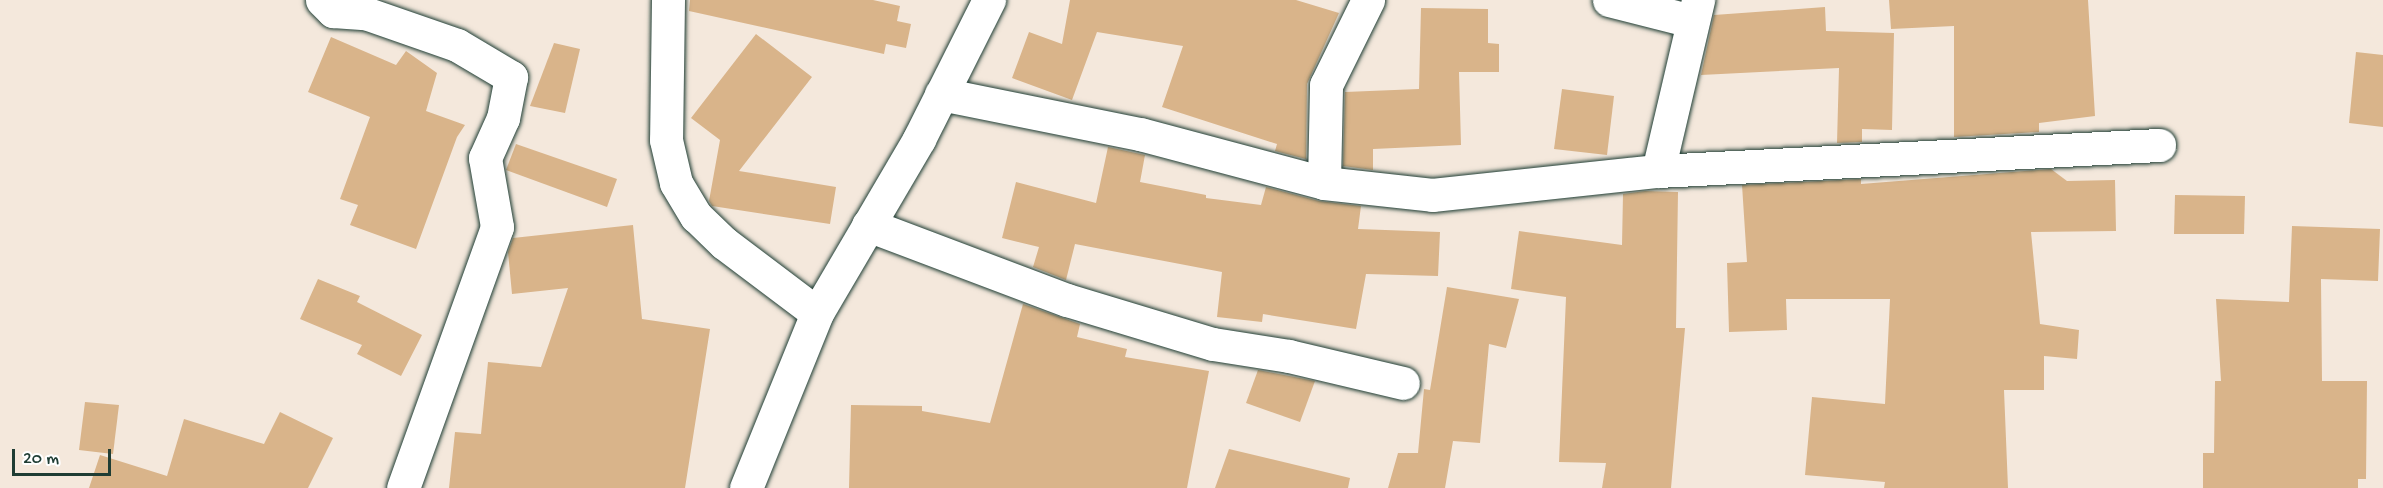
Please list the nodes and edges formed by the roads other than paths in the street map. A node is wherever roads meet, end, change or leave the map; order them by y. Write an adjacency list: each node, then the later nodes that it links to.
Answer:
1 (322, 0): 14 (street)
2 (668, 0): 12 (street)
3 (989, 0): 7 (street)
4 (1368, 0): 10 (street)
5 (1609, 0): 6 (street)
6 (1695, 11): 9 (street)
7 (941, 94): 10 (street); 11 (street)
8 (2158, 146): 9 (street)
9 (1658, 171): 10 (street)
10 (1324, 183)
11 (868, 225): 12 (street); 13 (street)
12 (817, 313): 15 (street)
13 (1403, 383)
14 (403, 488)
15 (746, 488)

